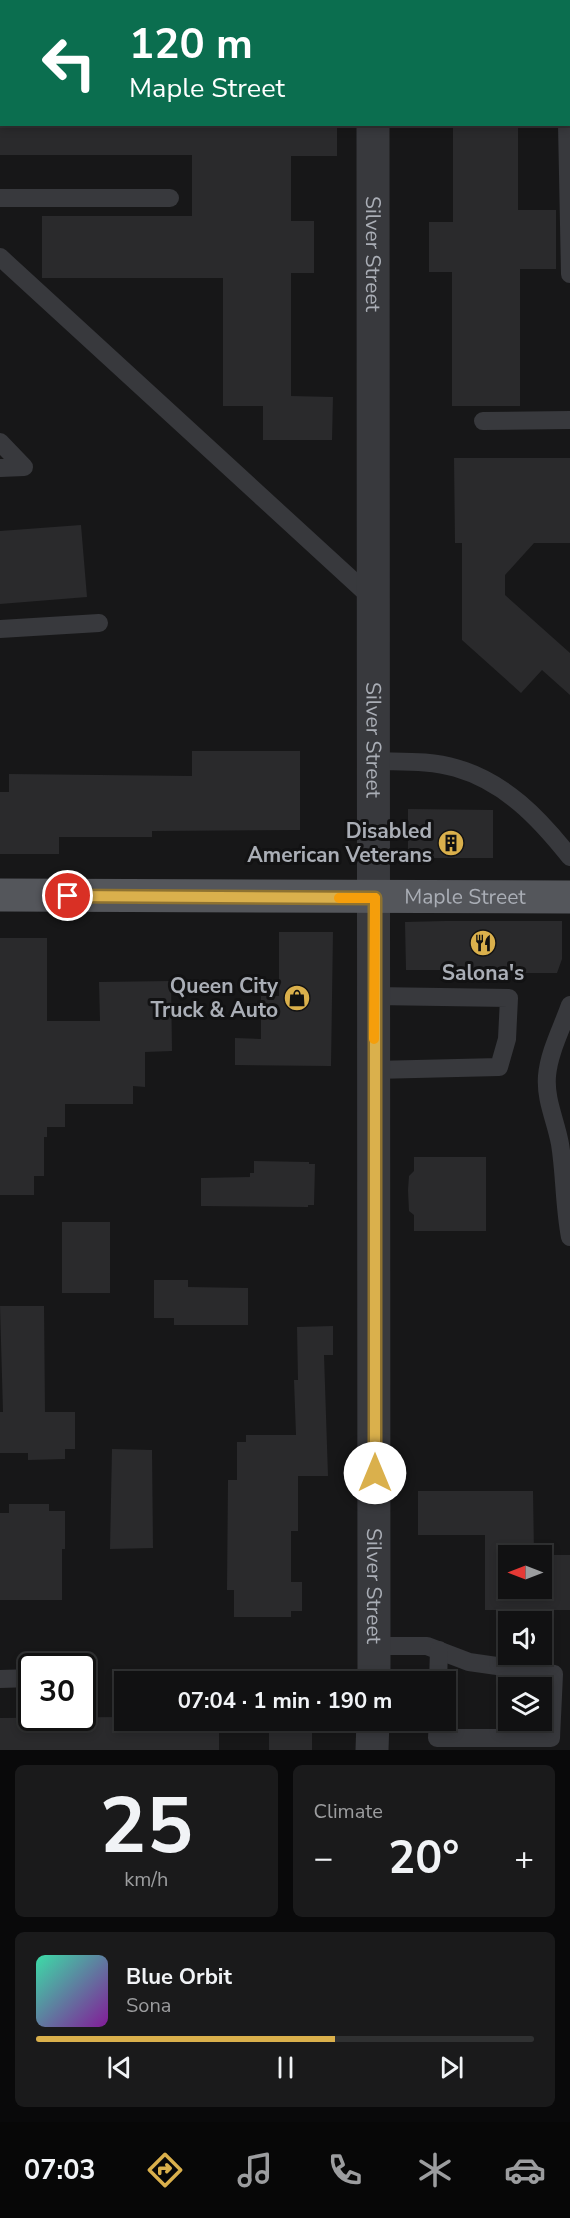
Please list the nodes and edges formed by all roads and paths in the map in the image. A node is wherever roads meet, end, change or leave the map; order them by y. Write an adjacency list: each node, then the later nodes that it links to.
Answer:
1 (373, 126): 11 (street, Silver Street)
2 (567, 126): 6 (lane)
3 (0, 198): 4 (lane)
4 (170, 198)
5 (0, 257): 11 (lane)
6 (570, 274)
7 (570, 420): 8 (lane)
8 (483, 421)
9 (0, 442): 10 (lane)
10 (0, 468)
11 (374, 600): 14 (street, Silver Street)
12 (99, 623): 13 (lane)
13 (0, 629)
14 (374, 761): 15 (lane); 18 (street, Silver Street)
15 (570, 856)
16 (0, 895): 18 (main road, Maple Street)
17 (570, 897): 18 (main road, Maple Street)
18 (375, 898): 19 (street, Silver Street)
19 (374, 996): 21 (street, Silver Street); 21 (lane)
20 (570, 1005): 22 (lane)
21 (374, 1070): 23 (street, Silver Street)
22 (570, 1237)
23 (375, 1647): 24 (lane); 25 (street, Silver Street)
24 (439, 1650): 26 (lane); 30 (lane)
25 (374, 1671)
26 (438, 1671)
27 (18, 1678): 28 (lane)
28 (0, 1679)
29 (373, 1731): 31 (street)
30 (437, 1731)
31 (372, 1750)

